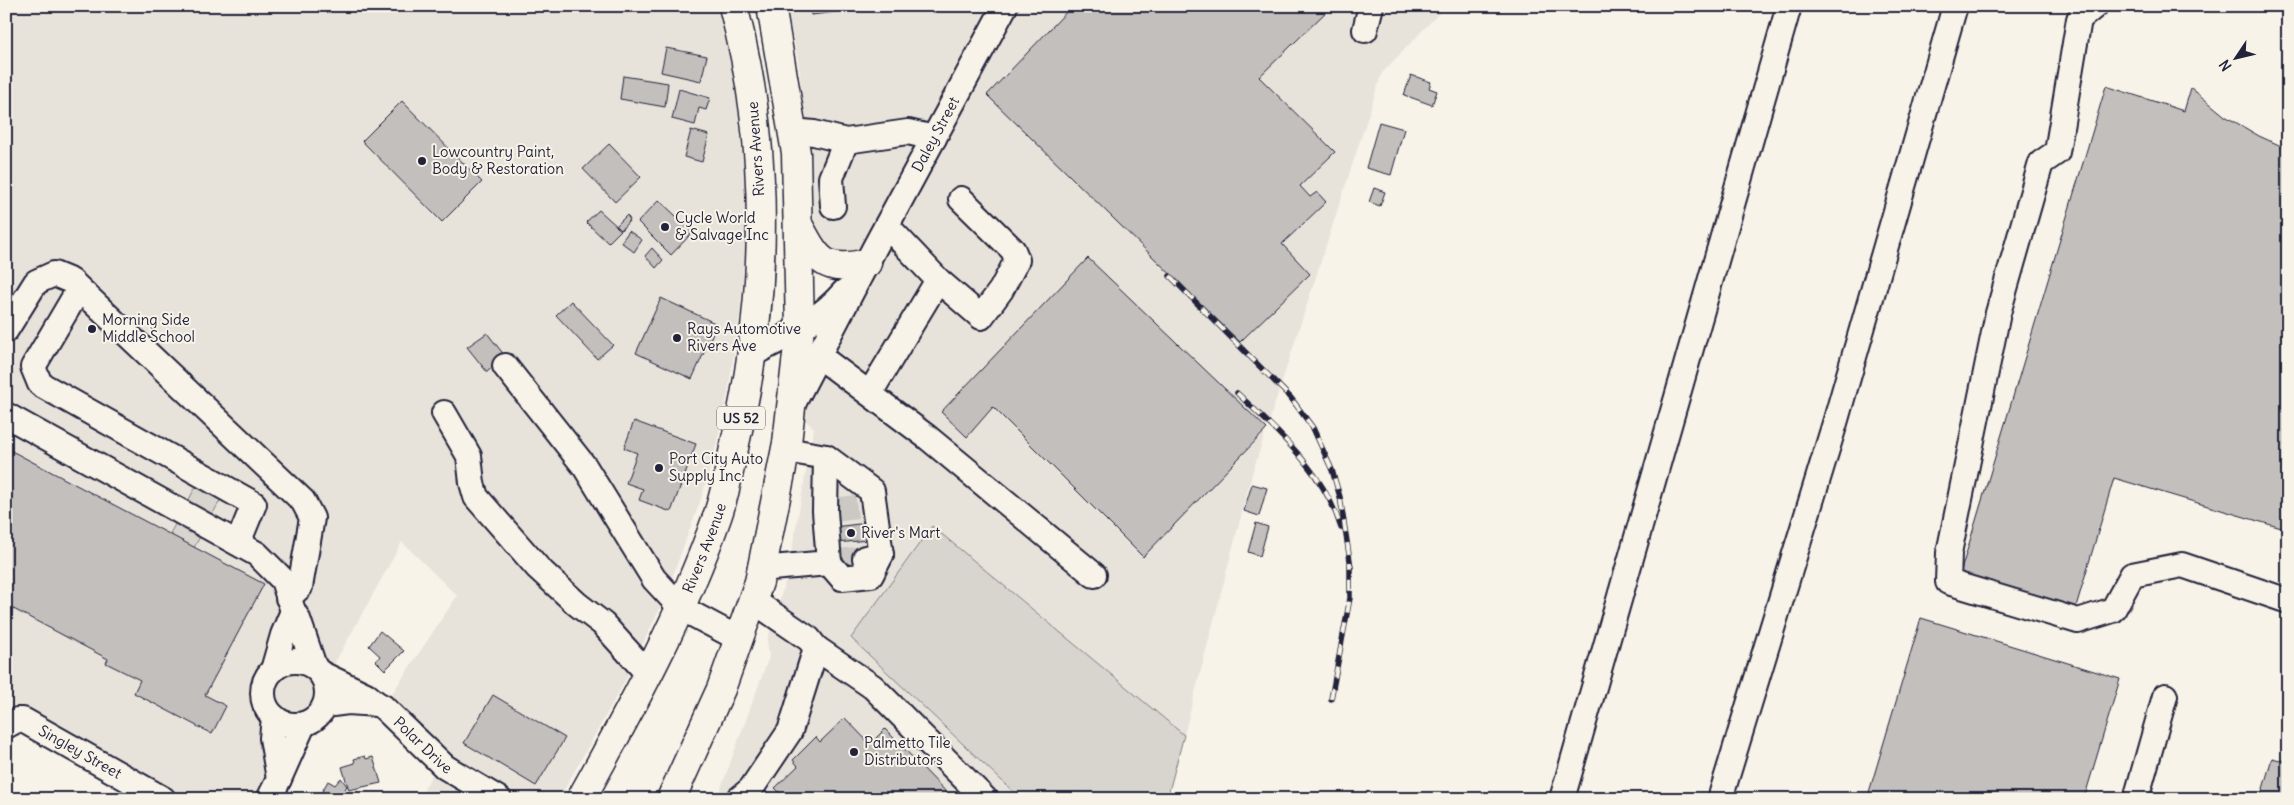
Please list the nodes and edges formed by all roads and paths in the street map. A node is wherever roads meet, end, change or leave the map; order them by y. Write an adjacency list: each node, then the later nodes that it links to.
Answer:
1 (733, 6): 21 (main road, Rivers Avenue / US 52)
2 (771, 6): 9 (main road)
3 (1005, 6): 10 (street, Daley Street)
4 (1371, 6): 8 (street)
5 (1790, 6): 56 (street)
6 (1956, 6): 57 (street)
7 (2095, 6): 35 (street)
8 (1365, 30)
9 (792, 131): 11 (street); 14 (main road)
10 (934, 138): 11 (street); 15 (street, Daley Street)
11 (846, 141): 13 (street)
12 (961, 199): 17 (street)
13 (833, 206)
14 (798, 225): 16 (main road); 19 (main road)
15 (887, 226): 16 (street, Daley Street); 17 (street)
16 (866, 263): 19 (street, Daley Street); 22 (street, Daley Street)
17 (938, 280): 24 (street)
18 (79, 289): 20 (street); 30 (street); 36 (street)
19 (800, 328): 21 (street, Daley Street); 25 (main road)
20 (6, 330)
21 (753, 354): 37 (main road, Rivers Avenue / US 52)
22 (818, 356): 24 (street); 25 (street, Daley Street)
23 (504, 366): 37 (street)
24 (870, 393): 33 (street)
25 (791, 408): 28 (main road)
26 (444, 413): 42 (street)
27 (6, 415): 30 (street)
28 (786, 450): 29 (street); 32 (main road)
29 (826, 457): 31 (street); 31 (street)
30 (238, 543): 36 (street)
31 (834, 562): 32 (street)
32 (760, 569): 34 (main road)
33 (1094, 575)
34 (752, 600): 38 (main road); 39 (street)
35 (2288, 602)
36 (291, 605): 40 (street); 41 (street)
37 (681, 608): 38 (street); 42 (main road, Rivers Avenue / US 52)
38 (739, 639): 50 (main road)
39 (816, 648): 54 (street); 55 (street)
40 (273, 670): 41 (street); 46 (street)
41 (318, 670): 44 (street, Polar Drive); 45 (street)
42 (649, 675): 53 (main road, Rivers Avenue / US 52)
43 (2165, 696): 58 (street)
44 (377, 704): 45 (street); 52 (street, Polar Drive)
45 (325, 705): 48 (street)
46 (274, 717): 48 (street); 49 (street)
47 (15, 723): 51 (street, Singley Street)
48 (303, 725): 49 (street)
49 (274, 789)
50 (677, 797)
51 (163, 799)
52 (499, 799)
53 (581, 799)
54 (739, 799)
55 (984, 799)
56 (1562, 799)
57 (1720, 799)
58 (2136, 799)

